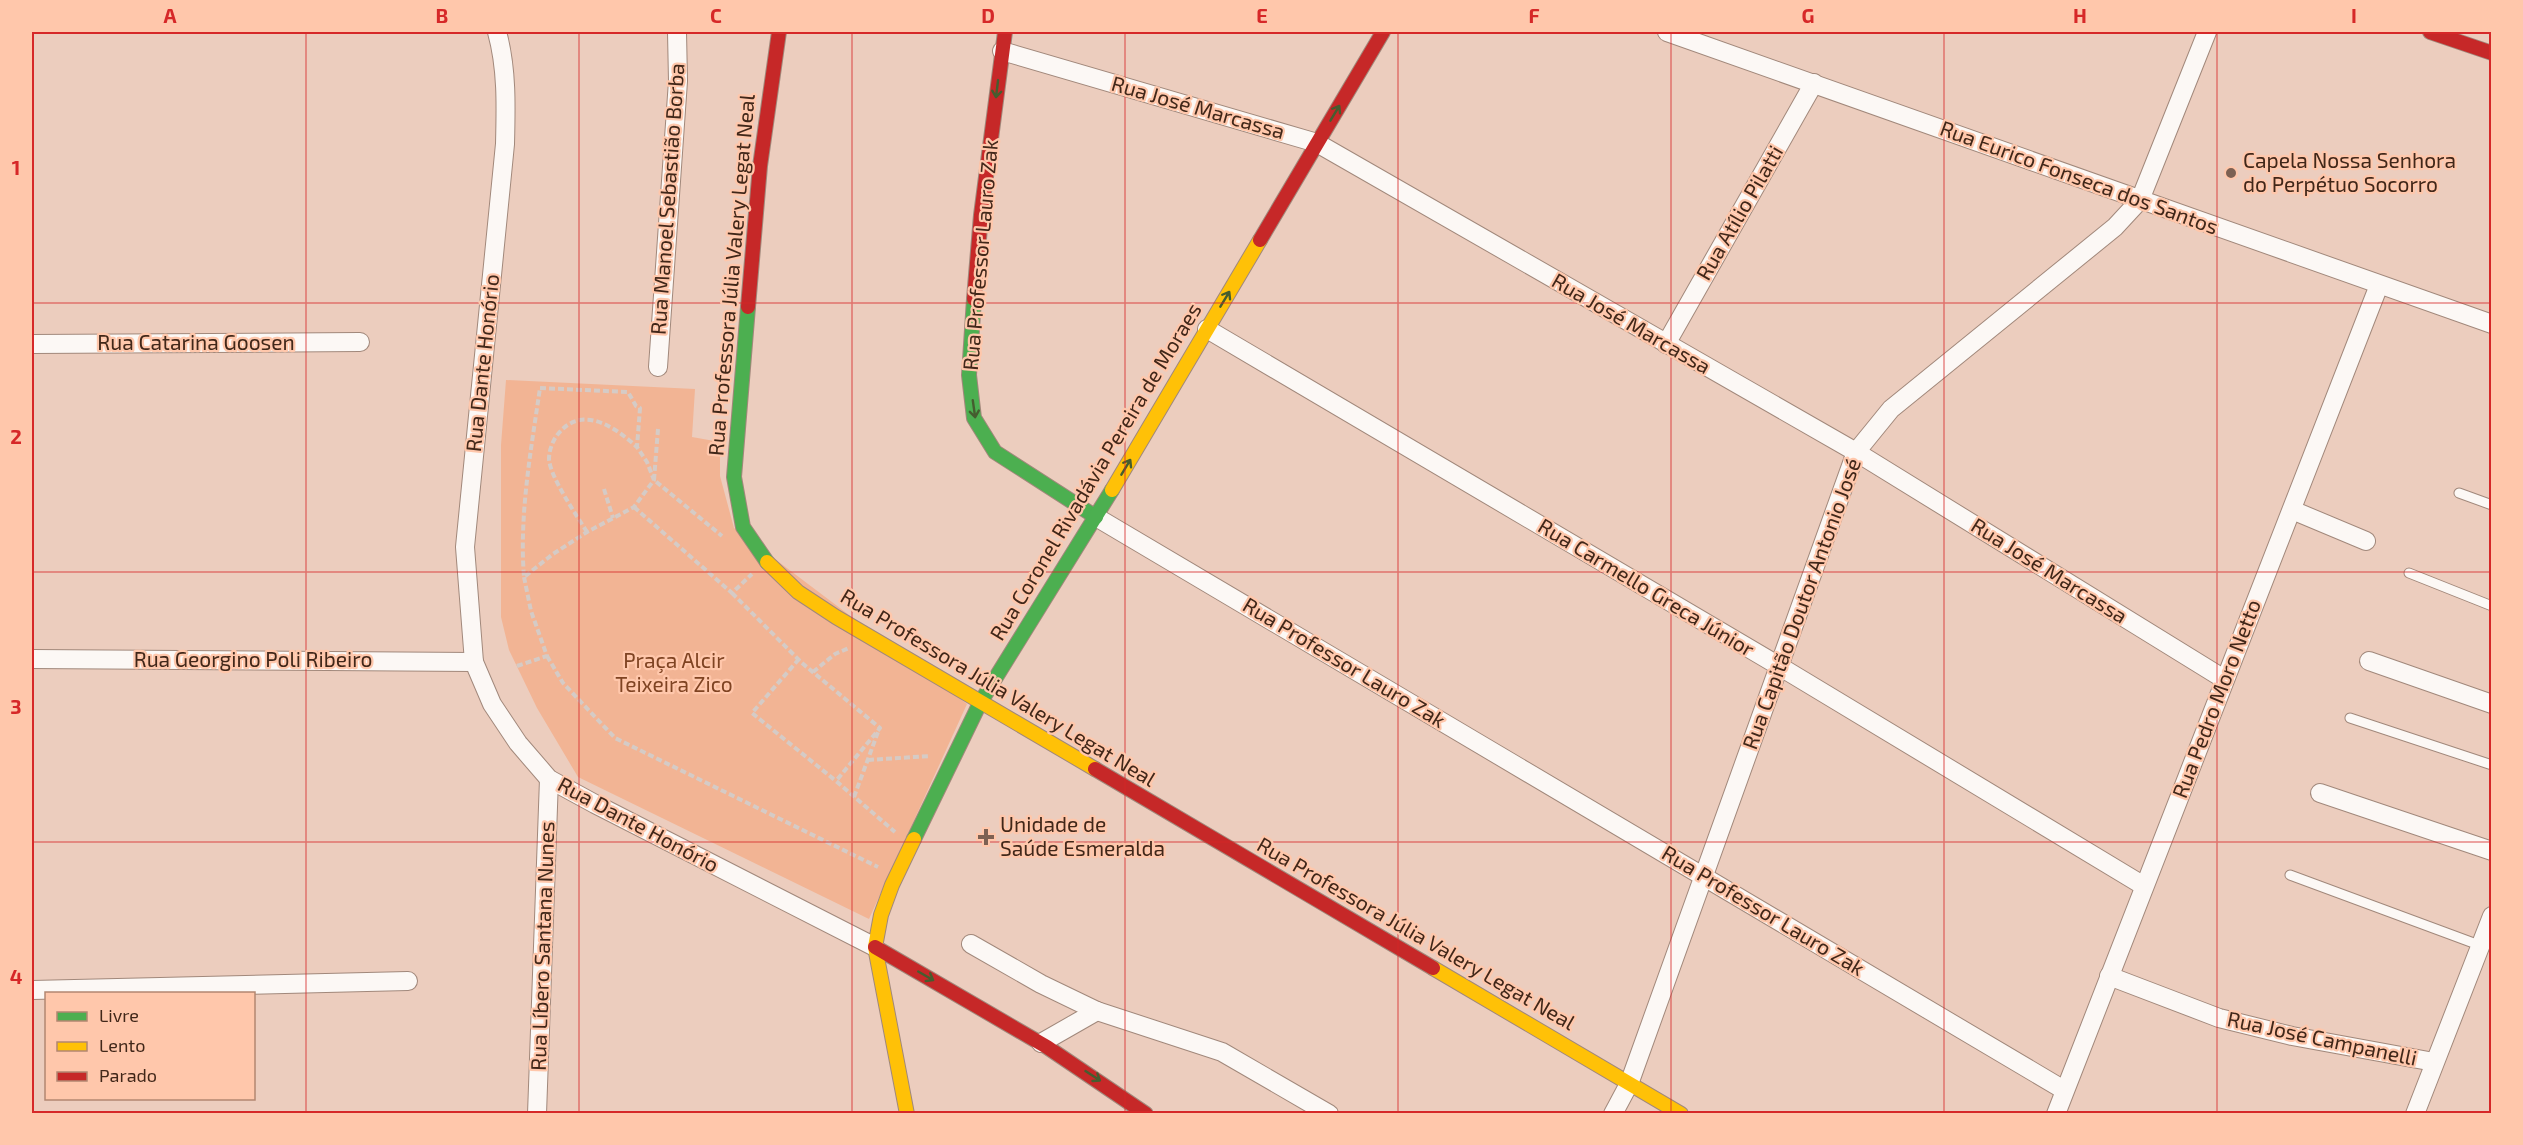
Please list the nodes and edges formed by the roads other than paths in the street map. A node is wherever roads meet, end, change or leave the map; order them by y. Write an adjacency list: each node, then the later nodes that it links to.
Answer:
1 (498, 32): 30 (street, Rua Dante Honório)
2 (677, 32): 20 (street, Rua Manoel Sebastião Borba)
3 (779, 32): 34 (street, Rua Professora Júlia Valery Legat Neal)
4 (1005, 32): 9 (street, Rua Professor Lauro Zak)
5 (1383, 32): 12 (street, Rua Coronel Rivadávia Pereira de Moraes, one-way to 5)
6 (1667, 32): 11 (street, Rua Eurico Fonseca dos Santos)
7 (2207, 32): 13 (street, Rua Capitão Doutor Antonio José)
8 (2430, 32): 10 (street)
9 (1002, 51): 12 (street, Rua José Marcassa); 25 (street, Rua Professor Lauro Zak, one-way to 25)
10 (2492, 53)
11 (1814, 83): 13 (street, Rua Eurico Fonseca dos Santos); 19 (street, Rua Atílio Pilatti)
12 (1317, 143): 16 (street, Rua Coronel Rivadávia Pereira de Moraes, one-way to 12); 19 (street, Rua José Marcassa)
13 (2140, 200): 14 (street, Rua Eurico Fonseca dos Santos); 21 (street, Rua Capitão Doutor Antonio José)
14 (2379, 285): 15 (street, Rua Eurico Fonseca dos Santos); 24 (street, Rua Pedro Moro Netto)
15 (2492, 324)
16 (1207, 329): 25 (street, Rua Coronel Rivadávia Pereira de Moraes, one-way to 16); 32 (street, Rua Carmello Greca Júnior)
17 (360, 342): 18 (street, Rua Catarina Goosen)
18 (32, 344)
19 (1666, 344): 21 (street, Rua José Marcassa)
20 (658, 367)
21 (1856, 452): 32 (street, Rua Capitão Doutor Antonio José); 33 (street, Rua José Marcassa)
22 (2458, 494): 23 (lane)
23 (2492, 505)
24 (2292, 510): 26 (street); 33 (street, Rua Pedro Moro Netto)
25 (1096, 517): 34 (street, Rua Coronel Rivadávia Pereira de Moraes); 42 (street, Rua Professor Lauro Zak)
26 (2367, 541)
27 (2409, 573): 28 (lane)
28 (2492, 606)
29 (32, 659): 30 (street, Rua Georgino Poli Ribeiro)
30 (474, 662): 38 (street, Rua Dante Honório)
31 (2369, 662): 35 (street)
32 (1779, 666): 42 (street, Rua Capitão Doutor Antonio José); 43 (street, Rua Carmello Greca Júnior)
33 (2224, 678): 43 (street, Rua Pedro Moro Netto)
34 (980, 703): 47 (street, Rua Coronel Rivadávia Pereira de Moraes); 54 (street, Rua Professora Júlia Valery Legat Neal)
35 (2492, 704)
36 (2350, 718): 37 (lane)
37 (2492, 765)
38 (549, 779): 47 (street, Rua Dante Honório); 56 (street, Rua Líbero Santana Nunes)
39 (2320, 793): 40 (street)
40 (2492, 851)
41 (2290, 875): 46 (lane)
42 (1704, 876): 54 (street, Rua Capitão Doutor Antonio José); 55 (street, Rua Professor Lauro Zak)
43 (2144, 886): 48 (street, Rua Pedro Moro Netto)
44 (2492, 916): 46 (street)
45 (971, 944): 51 (street)
46 (2479, 945): 53 (street)
47 (875, 947): 52 (street, Rua Dante Honório, one-way to 52); 57 (street)
48 (2109, 976): 53 (street, Rua José Campanelli); 55 (street, Rua Pedro Moro Netto)
49 (408, 981): 50 (street)
50 (32, 990)
51 (1096, 1011): 52 (street); 59 (street)
52 (1046, 1039): 58 (street, Rua Dante Honório, one-way to 58)
53 (2434, 1062): 63 (street)
54 (1629, 1084): 60 (street, Rua Capitão Doutor Antonio José); 61 (street, Rua Professora Júlia Valery Legat Neal)
55 (2064, 1090): 62 (street, Rua Pedro Moro Netto)
56 (537, 1113)
57 (907, 1113)
58 (1146, 1113)
59 (1329, 1113)
60 (1613, 1113)
61 (1681, 1113)
62 (2056, 1113)
63 (2415, 1113)

